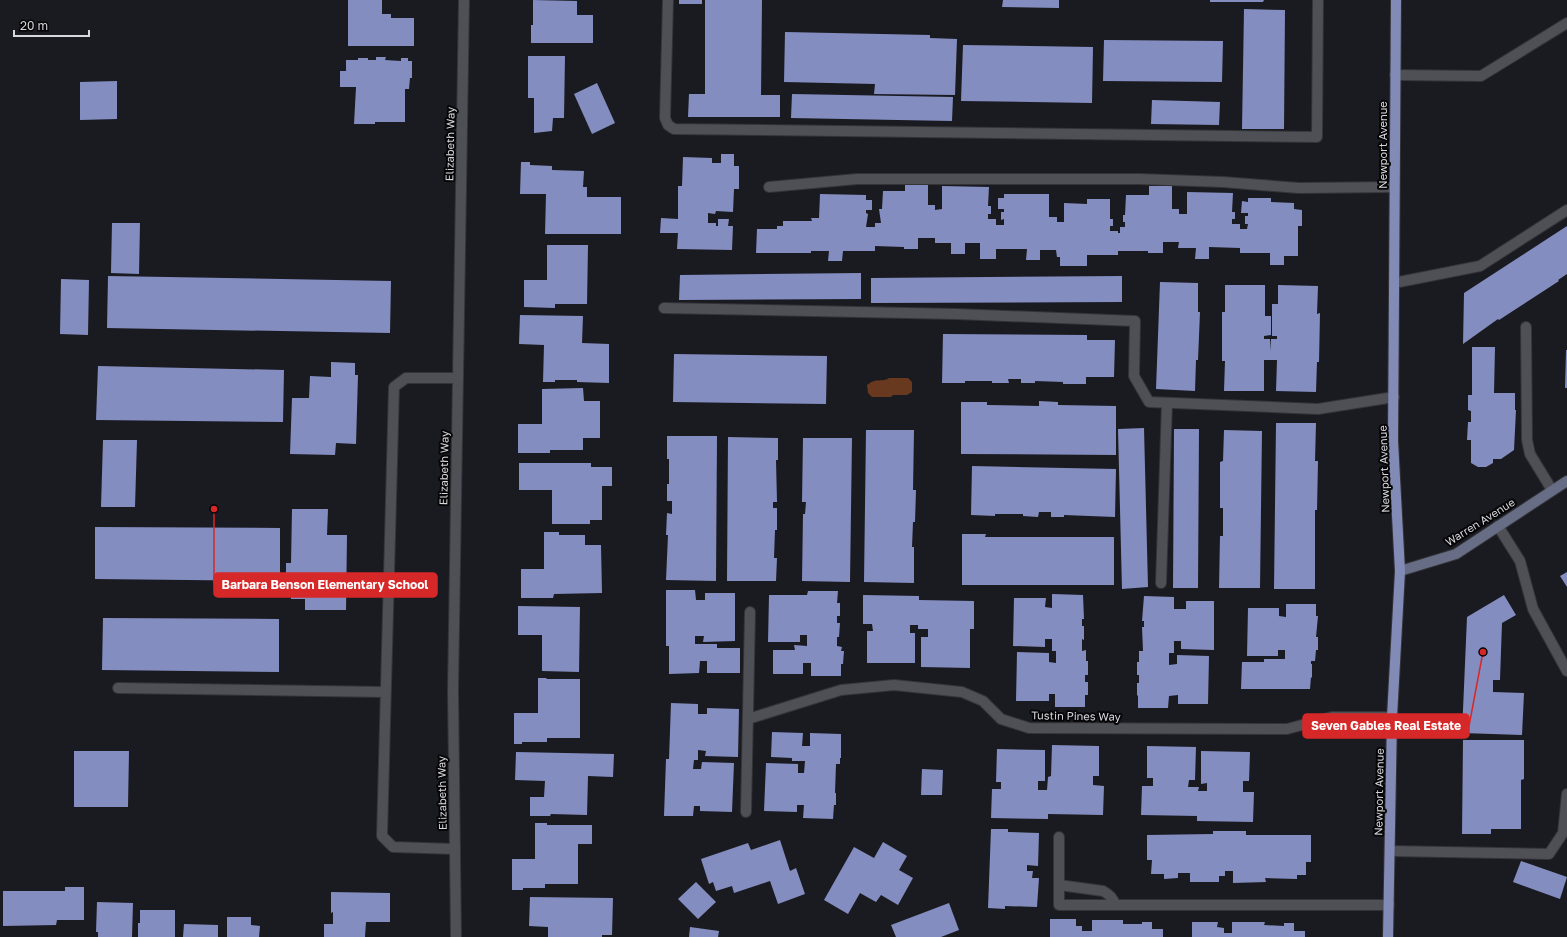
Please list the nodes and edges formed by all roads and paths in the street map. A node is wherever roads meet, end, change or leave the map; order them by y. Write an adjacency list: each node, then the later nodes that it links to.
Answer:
1 (464, 0): 13 (street, Elizabeth Way)
2 (668, 0): 3 (street)
3 (1318, 0)
4 (1396, 0): 6 (main road, Newport Avenue)
5 (1567, 23): 6 (street)
6 (1395, 75): 8 (main road, Newport Avenue)
7 (769, 187): 8 (street)
8 (1394, 187): 10 (main road, Newport Avenue)
9 (1567, 210): 10 (street)
10 (1394, 282): 14 (main road, Newport Avenue)
11 (664, 308): 15 (street)
12 (1526, 327): 17 (street)
13 (458, 378): 24 (street); 30 (street, Elizabeth Way)
14 (1394, 397): 15 (street); 19 (main road, Newport Avenue)
15 (1167, 403): 20 (street)
16 (1567, 481): 17 (street, Warren Avenue)
17 (1552, 490): 18 (street, Warren Avenue)
18 (1498, 526): 19 (street, Warren Avenue); 22 (street)
19 (1400, 571): 25 (main road, Newport Avenue)
20 (1161, 583)
21 (750, 612): 26 (street)
22 (1567, 671)
23 (118, 688): 24 (street)
24 (385, 692): 30 (street)
25 (1392, 717): 26 (street, Tustin Pines Way); 31 (main road, Newport Avenue)
26 (748, 719): 28 (street)
27 (1567, 794): 31 (street)
28 (746, 812)
29 (1059, 836): 32 (street)
30 (454, 849): 35 (street, Elizabeth Way)
31 (1390, 851): 34 (main road, Newport Avenue)
32 (1059, 885): 33 (street); 33 (street)
33 (1115, 905): 34 (street)
34 (1389, 906): 36 (main road, Newport Avenue)
35 (456, 937)
36 (1388, 937)

